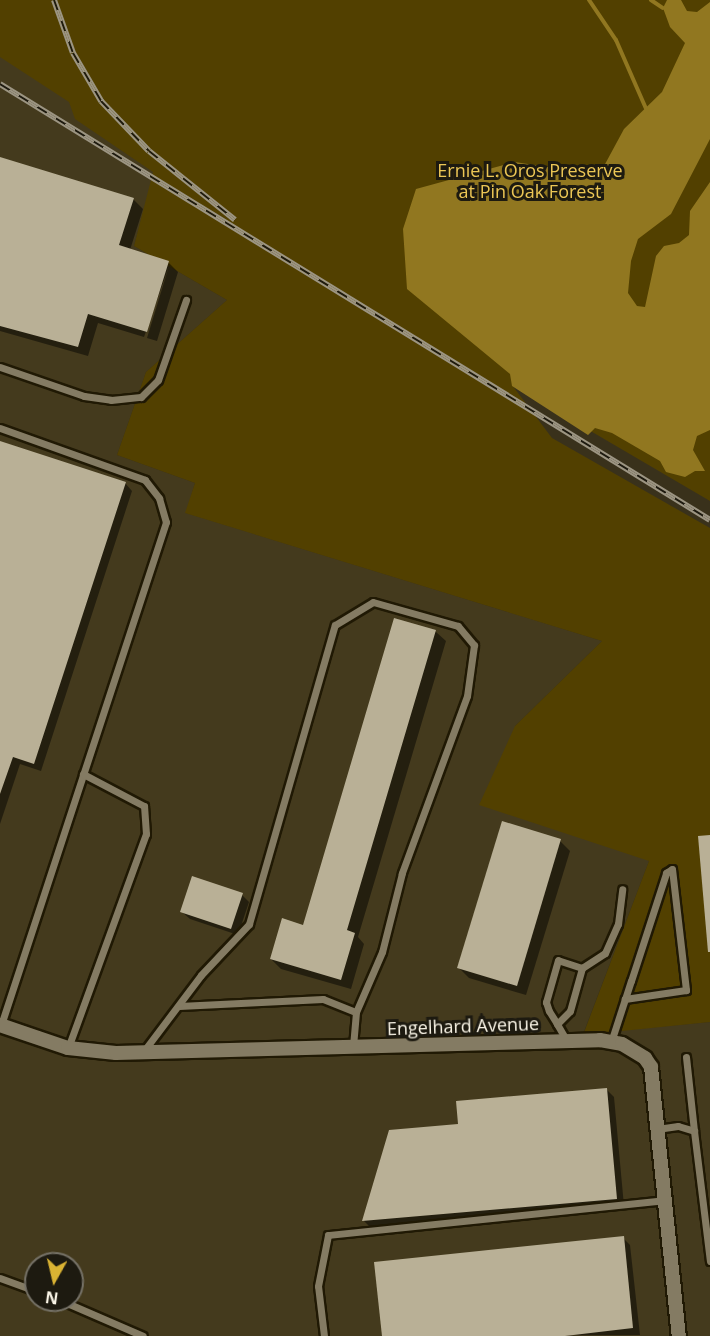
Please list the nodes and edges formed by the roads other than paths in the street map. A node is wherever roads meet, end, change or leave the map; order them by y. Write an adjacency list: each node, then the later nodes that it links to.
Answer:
1 (186, 300): 2 (lane)
2 (0, 367)
3 (0, 428): 4 (lane)
4 (83, 774): 11 (lane); 15 (lane)
5 (622, 889): 6 (lane)
6 (582, 968): 10 (lane); 10 (lane)
7 (625, 999): 7 (lane); 13 (lane)
8 (179, 1006): 9 (lane); 9 (lane); 16 (lane)
9 (356, 1012): 14 (lane)
10 (557, 1024): 12 (lane)
11 (0, 1026): 15 (street, Engelhard Avenue)
12 (567, 1041): 13 (street, Engelhard Avenue); 14 (street, Engelhard Avenue)
13 (611, 1042): 18 (street, Engelhard Avenue)
14 (353, 1047): 16 (street, Engelhard Avenue)
15 (68, 1048): 16 (street, Engelhard Avenue)
16 (143, 1053)
17 (686, 1057): 19 (lane)
18 (657, 1129): 19 (lane); 20 (street, Engelhard Avenue)
19 (694, 1131): 21 (lane)
20 (664, 1200): 26 (lane); 27 (street, Engelhard Avenue)
21 (710, 1261)
22 (0, 1278): 23 (lane)
23 (24, 1287)
24 (84, 1310): 25 (lane)
25 (143, 1336)
26 (324, 1336)
27 (679, 1336)

